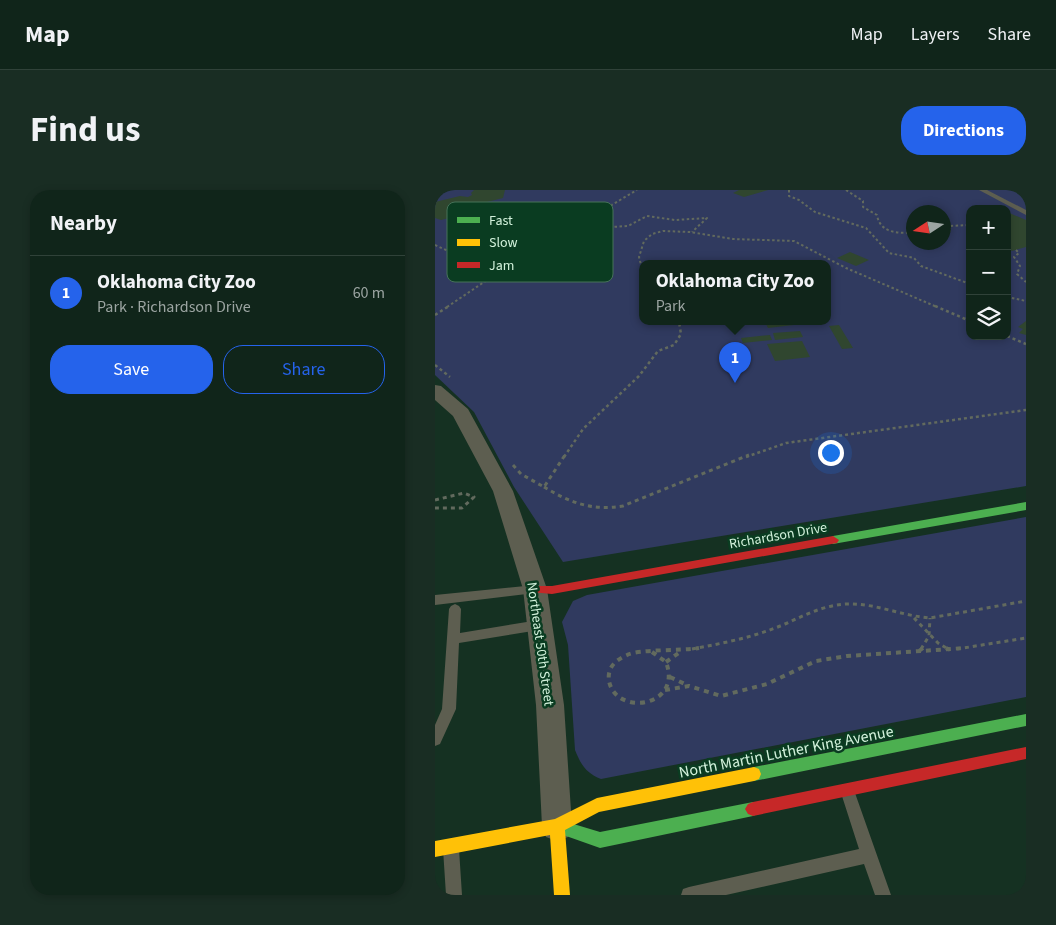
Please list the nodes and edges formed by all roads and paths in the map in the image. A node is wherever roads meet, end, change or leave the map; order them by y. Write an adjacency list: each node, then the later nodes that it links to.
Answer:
1 (637, 190): 5 (path)
2 (789, 190): 20 (path)
3 (846, 190): 10 (path)
4 (982, 190): 6 (lane)
5 (613, 203)
6 (1026, 213)
7 (966, 225): 8 (path)
8 (951, 226)
9 (613, 227): 11 (path)
10 (906, 232)
11 (691, 233): 15 (path); 16 (path)
12 (435, 245): 14 (path)
13 (1016, 250): 19 (path)
14 (447, 251)
15 (639, 260)
16 (830, 260)
17 (831, 260): 24 (path)
18 (483, 282): 23 (path)
19 (1026, 282)
20 (966, 283)
21 (1011, 298): 22 (path)
22 (1026, 301)
23 (435, 315)
24 (966, 319)
25 (680, 325): 32 (path)
26 (1011, 338): 27 (path)
27 (1026, 344)
28 (435, 365): 29 (path)
29 (443, 384): 36 (street, Northeast 50th Street)
30 (1026, 410): 32 (path)
31 (511, 463): 32 (path)
32 (544, 487)
33 (435, 500): 35 (path)
34 (1026, 506): 36 (main road, Richardson Drive)
35 (435, 508)
36 (535, 589): 37 (lane); 42 (street, Northeast 50th Street)
37 (435, 600)
38 (1026, 601): 41 (path)
39 (455, 610): 45 (lane)
40 (914, 617): 41 (path); 43 (path); 47 (path)
41 (931, 618): 43 (path)
42 (539, 625): 45 (lane); 58 (street, Northeast 50th Street)
43 (929, 635): 46 (path); 49 (path)
44 (1026, 638): 46 (path)
45 (453, 639): 55 (lane)
46 (950, 650): 49 (path)
47 (680, 651): 48 (path); 50 (path)
48 (652, 652): 50 (path); 53 (path)
49 (918, 652): 52 (path)
50 (666, 662): 51 (path)
51 (670, 677): 52 (path); 53 (path)
52 (689, 686): 53 (path)
53 (665, 690)
54 (1026, 720): 58 (main road, North Martin Luther King Avenue)
55 (435, 740)
56 (1026, 753): 57 (main road, North Martin Luther King Avenue)
57 (847, 789): 58 (main road, North Martin Luther King Avenue); 60 (lane)
58 (557, 826): 59 (main road, North Martin Luther King Avenue); 62 (main road, Northeast 50th Street)
59 (443, 848): 61 (lane)
60 (869, 855): 63 (lane); 64 (lane)
61 (454, 895)
62 (562, 895)
63 (689, 895)
64 (883, 895)

